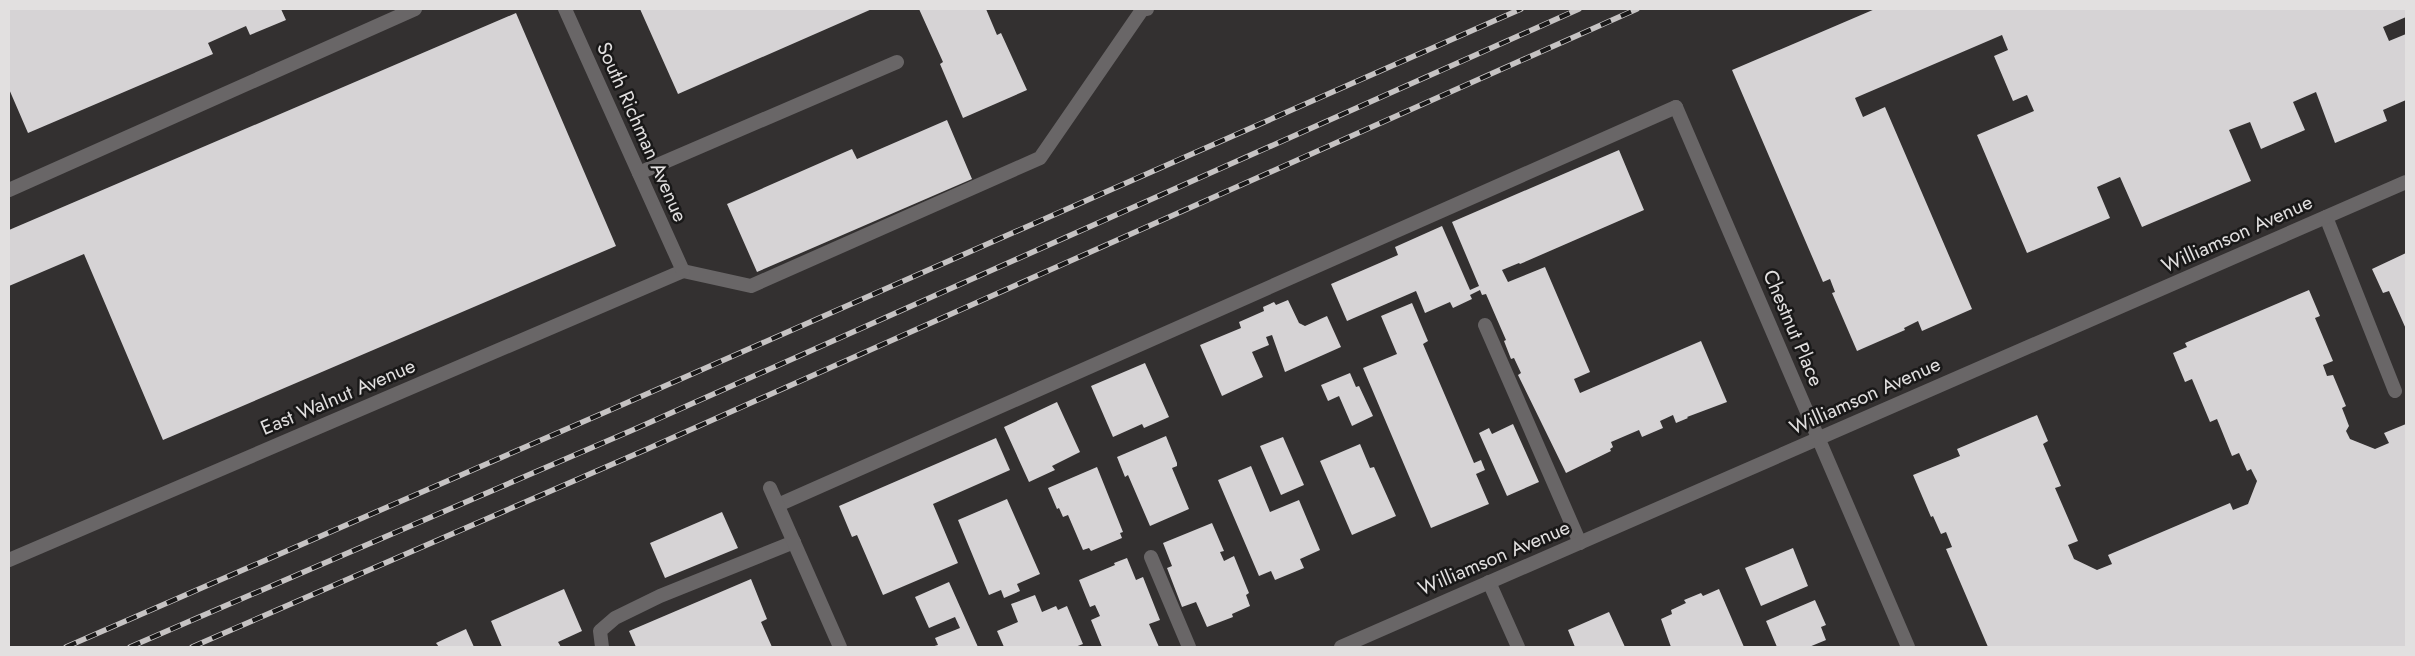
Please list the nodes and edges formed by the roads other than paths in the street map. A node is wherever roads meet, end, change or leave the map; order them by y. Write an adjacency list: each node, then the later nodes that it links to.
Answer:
1 (415, 9): 7 (street)
2 (565, 9): 5 (street, South Richman Avenue)
3 (1147, 9): 9 (street)
4 (897, 62): 5 (street)
5 (639, 173): 9 (street, South Richman Avenue)
6 (2406, 182): 8 (street, Williamson Avenue)
7 (9, 190)
8 (2326, 217): 11 (street); 12 (street, Williamson Avenue)
9 (682, 271): 18 (street, East Walnut Avenue)
10 (1485, 325): 16 (street)
11 (2395, 391)
12 (1819, 438): 14 (street, Chestnut Place); 16 (street, Williamson Avenue); 25 (street, Chestnut Place)
13 (770, 488): 14 (street)
14 (778, 505): 15 (street)
15 (794, 542): 20 (street); 21 (street)
16 (1580, 543): 19 (street, Williamson Avenue)
17 (1151, 558): 22 (street)
18 (9, 560)
19 (1489, 582): 23 (street, Williamson Avenue); 24 (street)
20 (602, 647)
21 (840, 647)
22 (1189, 647)
23 (1341, 647)
24 (1518, 647)
25 (1908, 647)

